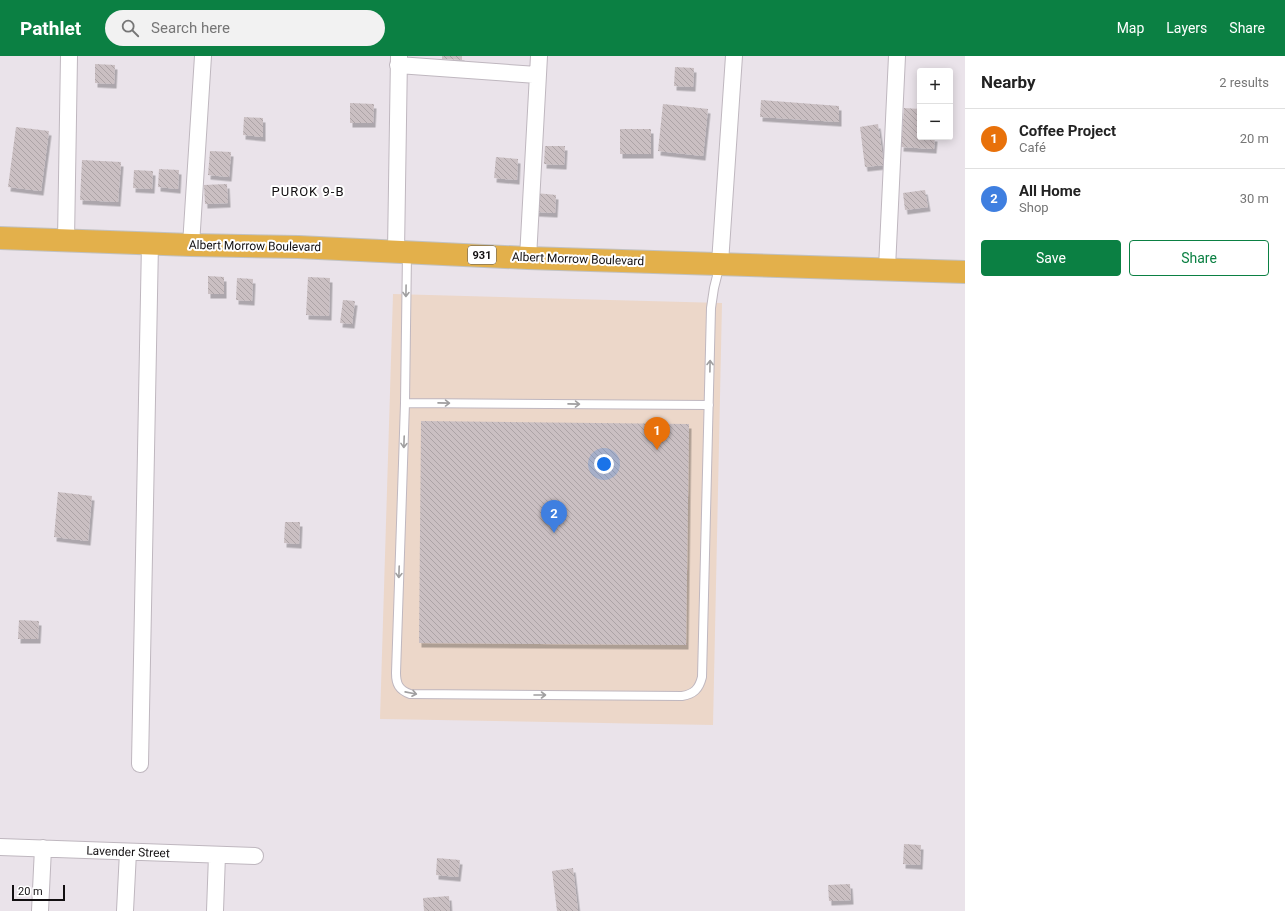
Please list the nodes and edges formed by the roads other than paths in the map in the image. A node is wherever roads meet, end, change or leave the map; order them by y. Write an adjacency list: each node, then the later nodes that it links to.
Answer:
1 (69, 56): 9 (street)
2 (203, 56): 11 (street)
3 (539, 56): 7 (street)
4 (734, 56): 14 (street)
5 (897, 56): 15 (street)
6 (398, 60): 7 (street); 12 (street)
7 (537, 75): 13 (street)
8 (0, 238): 9 (highway, Albert Morrow Boulevard / 931)
9 (66, 240): 10 (highway, Albert Morrow Boulevard / 931)
10 (150, 243): 11 (highway, Albert Morrow Boulevard / 931); 19 (street)
11 (191, 245): 12 (highway, Albert Morrow Boulevard / 931)
12 (401, 252): 13 (highway, Albert Morrow Boulevard / 931); 17 (lane, one-way to 17)
13 (528, 258): 14 (highway, Albert Morrow Boulevard / 931)
14 (720, 263): 15 (highway, Albert Morrow Boulevard / 931); 18 (lane, one-way to 14)
15 (887, 268): 16 (highway, Albert Morrow Boulevard / 931)
16 (965, 272)
17 (405, 403): 18 (lane, one-way to 18); 18 (lane, one-way to 18)
18 (709, 405)
19 (140, 764)
20 (0, 847): 21 (street, Lavender Street)
21 (43, 848): 22 (street, Lavender Street); 25 (street)
22 (128, 852): 23 (street, Lavender Street); 26 (street)
23 (217, 855): 24 (street, Lavender Street); 27 (street)
24 (255, 856)
25 (40, 911)
26 (126, 911)
27 (215, 911)

